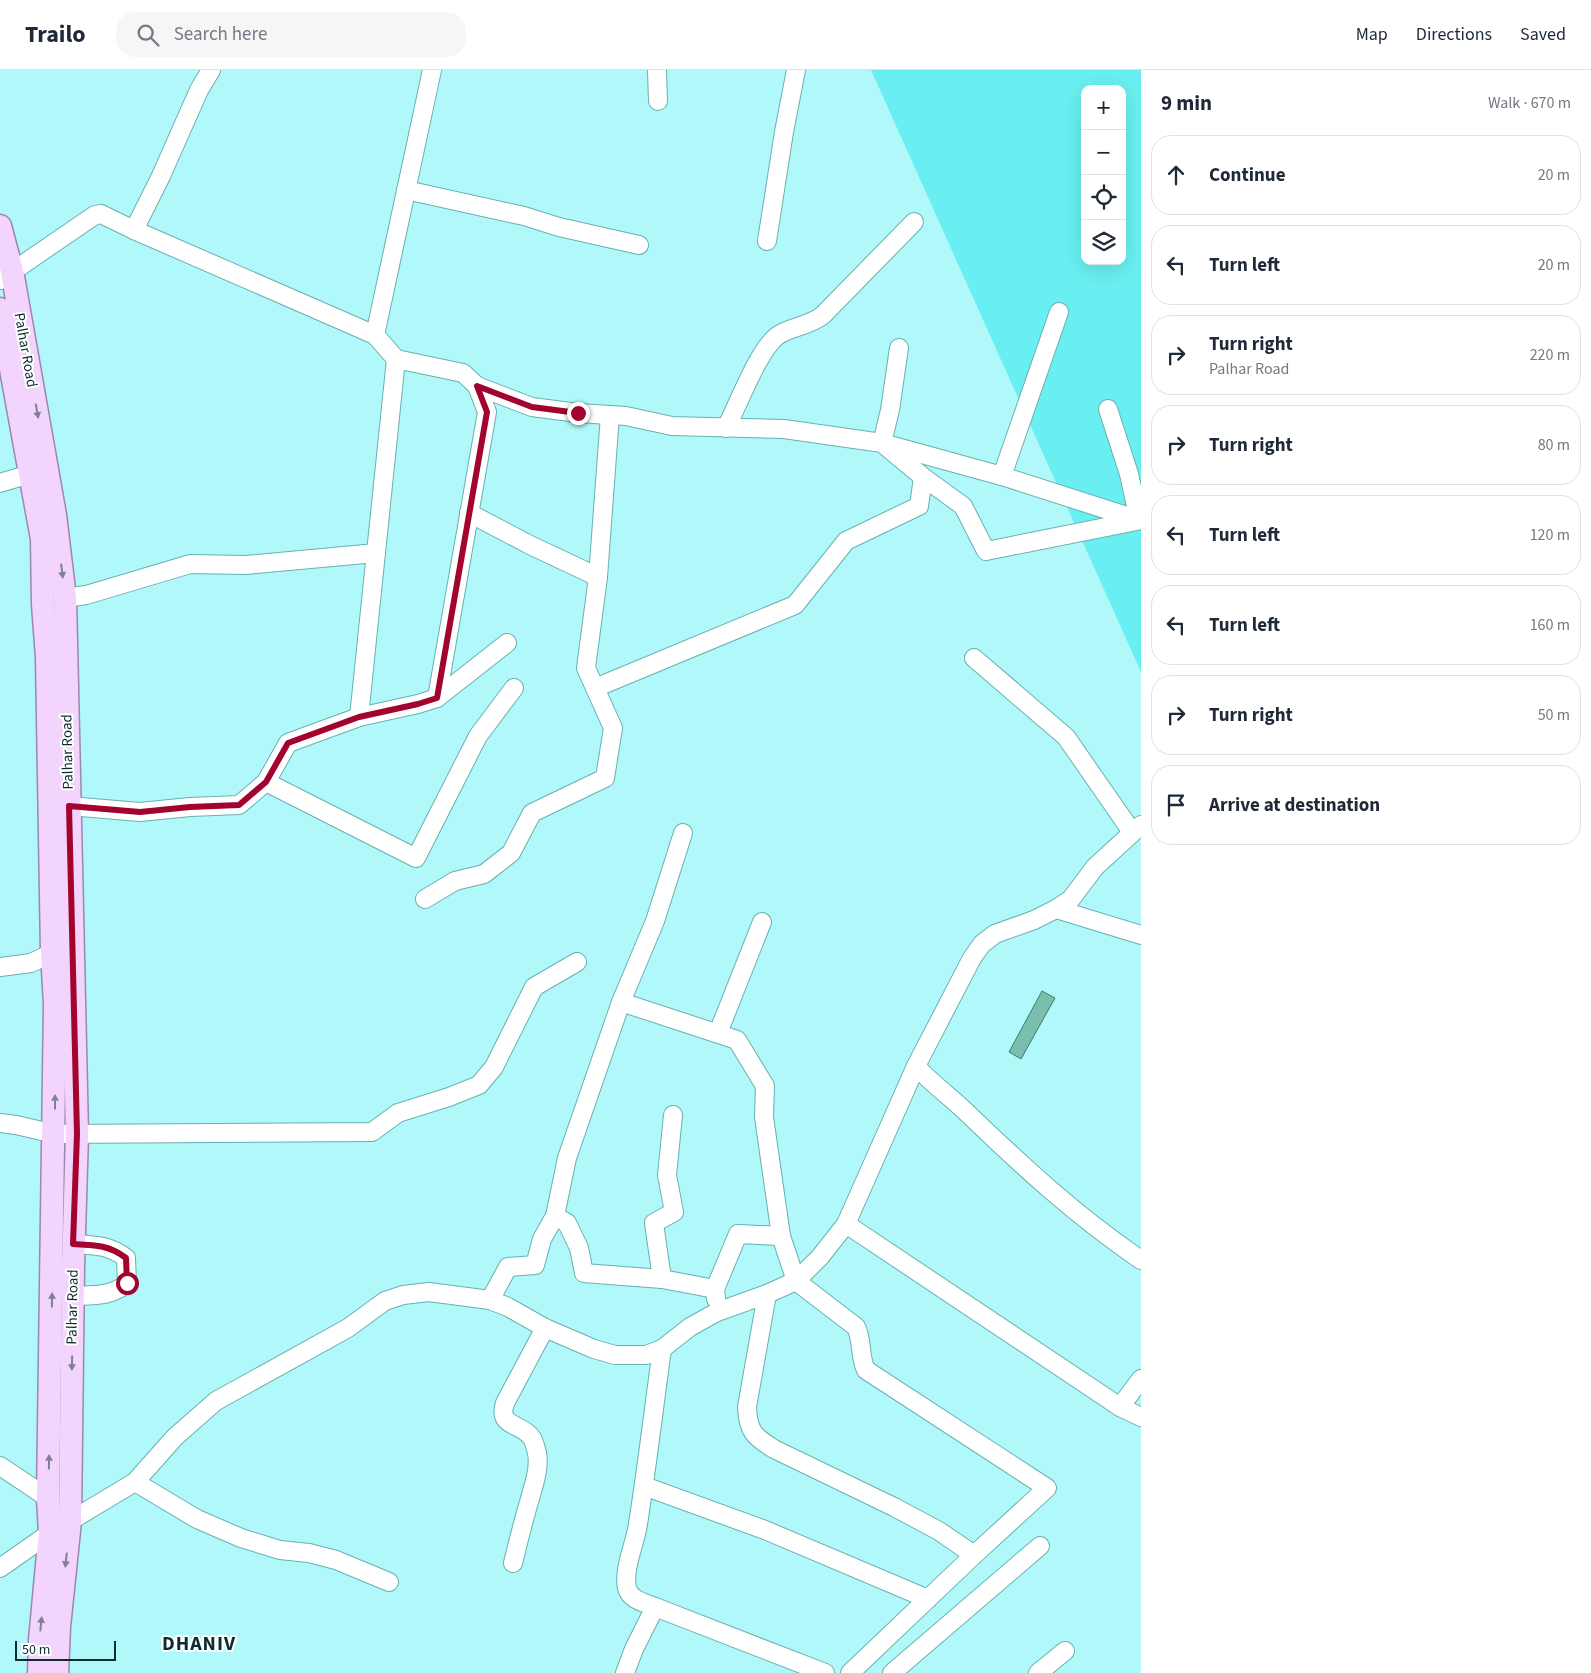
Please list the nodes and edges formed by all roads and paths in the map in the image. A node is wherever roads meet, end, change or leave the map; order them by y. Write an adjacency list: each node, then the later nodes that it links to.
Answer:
1 (211, 70): 9 (street)
2 (432, 70): 6 (street)
3 (657, 70): 5 (street)
4 (796, 70): 10 (street)
5 (658, 101)
6 (406, 190): 11 (street); 15 (street)
7 (914, 222): 21 (street)
8 (0, 226): 12 (main road, Palhar Road)
9 (134, 230): 12 (street); 15 (street)
10 (767, 241)
11 (640, 245)
12 (6, 276): 31 (main road, Palhar Road, one-way to 31)
13 (0, 309): 23 (main road, Palhar Road)
14 (1058, 312): 24 (street)
15 (375, 335): 17 (street)
16 (899, 348): 22 (street)
17 (396, 359): 18 (street); 29 (street)
18 (477, 386): 20 (street); 27 (street)
19 (1108, 409): 28 (street)
20 (610, 415): 21 (street); 30 (street)
21 (726, 428): 22 (street)
22 (882, 444): 24 (street); 25 (street)
23 (30, 474): 26 (street); 46 (main road, Palhar Road)
24 (1002, 476): 28 (street)
25 (923, 477): 28 (street); 35 (street)
26 (0, 483)
27 (469, 513): 30 (street); 36 (street)
28 (1140, 520)
29 (376, 553): 31 (street); 37 (street)
30 (598, 577): 35 (street)
31 (65, 598): 39 (main road, Palhar Road)
32 (507, 643): 36 (street)
33 (974, 658): 40 (street)
34 (514, 688): 38 (street)
35 (595, 688): 42 (street)
36 (437, 698): 37 (street)
37 (359, 717): 38 (street)
38 (266, 782): 39 (street)
39 (69, 806): 55 (main road, Palhar Road)
40 (1136, 829): 43 (street)
41 (683, 833): 49 (street)
42 (425, 899)
43 (1056, 910): 45 (street); 51 (street)
44 (762, 922): 50 (street)
45 (1141, 935)
46 (52, 953): 48 (street); 54 (main road, Palhar Road, one-way to 46)
47 (577, 962): 55 (street)
48 (0, 967)
49 (621, 1002): 50 (street); 56 (street)
50 (718, 1033): 58 (street)
51 (916, 1066): 57 (street); 60 (street)
52 (673, 1115): 61 (street)
53 (0, 1123): 54 (street)
54 (54, 1134): 55 (street); 76 (main road, Palhar Road, one-way to 54)
55 (77, 1134): 59 (main road, Palhar Road)
56 (554, 1216): 61 (street); 66 (street)
57 (846, 1224): 62 (street); 71 (street)
58 (781, 1236): 62 (street); 63 (street)
59 (73, 1244): 65 (main road, Palhar Road); 65 (street)
60 (1141, 1260)
61 (662, 1279): 63 (street)
62 (796, 1281): 64 (street); 80 (street)
63 (715, 1289): 67 (street)
64 (768, 1294): 67 (street); 80 (street)
65 (72, 1296): 77 (main road, Palhar Road, one-way to 77)
66 (490, 1300): 68 (street); 74 (street)
67 (718, 1312): 69 (street)
68 (545, 1328): 69 (street); 81 (street)
69 (662, 1349): 75 (street)
70 (1141, 1379): 71 (street)
71 (1120, 1406): 72 (street)
72 (1141, 1417)
73 (0, 1466): 76 (street)
74 (135, 1482): 77 (street); 83 (street)
75 (644, 1486): 84 (street); 85 (street)
76 (48, 1498): 78 (main road, Palhar Road)
77 (70, 1521): 78 (street); 88 (main road, Palhar Road, one-way to 88)
78 (50, 1533): 82 (street); 87 (main road, Palhar Road, one-way to 78)
79 (1040, 1546): 92 (street)
80 (974, 1555): 84 (street)
81 (513, 1563)
82 (0, 1568)
83 (389, 1582)
84 (928, 1599): 91 (street)
85 (654, 1607): 89 (street); 90 (street)
86 (1066, 1651): 93 (street)
87 (39, 1673)
88 (57, 1673)
89 (625, 1673)
90 (825, 1673)
91 (850, 1673)
92 (892, 1673)
93 (1038, 1673)

